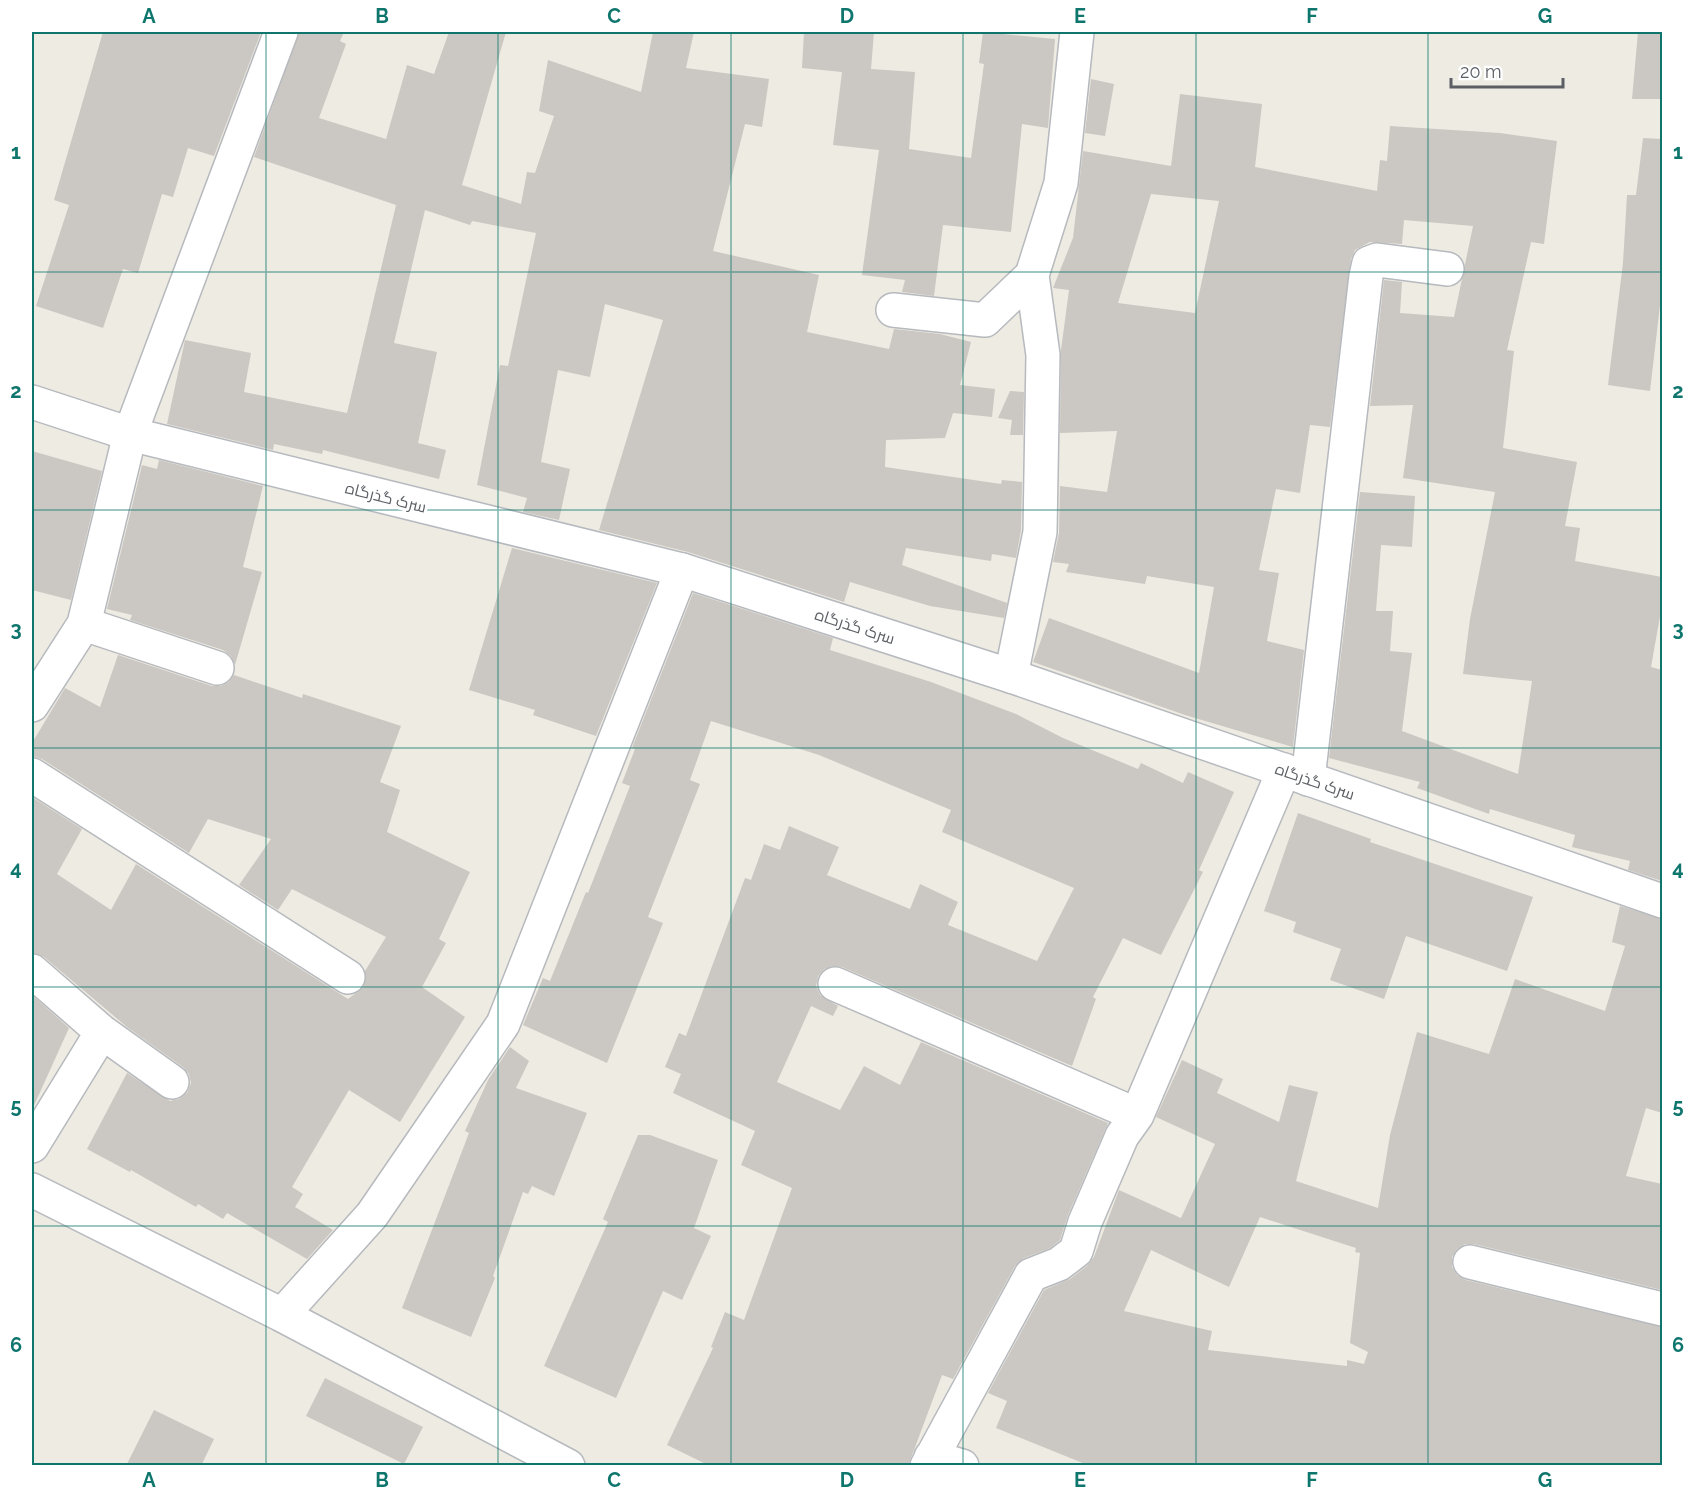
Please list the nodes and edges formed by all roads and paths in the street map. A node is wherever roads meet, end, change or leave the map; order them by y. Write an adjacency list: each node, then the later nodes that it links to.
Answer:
1 (281, 32): 7 (street)
2 (1077, 32): 4 (street)
3 (1447, 269): 14 (street)
4 (1032, 276): 5 (street); 11 (street)
5 (892, 310)
6 (32, 402): 7 (street, سرک گذرگاه)
7 (130, 434): 8 (street, سرک گذرگاه); 9 (street)
8 (682, 570): 11 (street, سرک گذرگاه); 26 (street)
9 (84, 624): 10 (street); 12 (street)
10 (217, 668)
11 (1011, 676): 14 (street, سرک گذرگاه)
12 (32, 705)
13 (32, 775): 17 (street)
14 (1296, 775): 15 (street, سرک گذرگاه); 21 (street)
15 (1662, 901)
16 (32, 971): 19 (street)
17 (348, 977)
18 (836, 984): 21 (street)
19 (102, 1032): 20 (street); 22 (street)
20 (172, 1082)
21 (1137, 1115): 27 (street)
22 (32, 1146)
23 (32, 1191): 26 (street)
24 (1470, 1262): 25 (street)
25 (1662, 1310)
26 (282, 1315): 28 (street)
27 (929, 1461): 29 (street)
28 (568, 1466)
29 (963, 1466)

